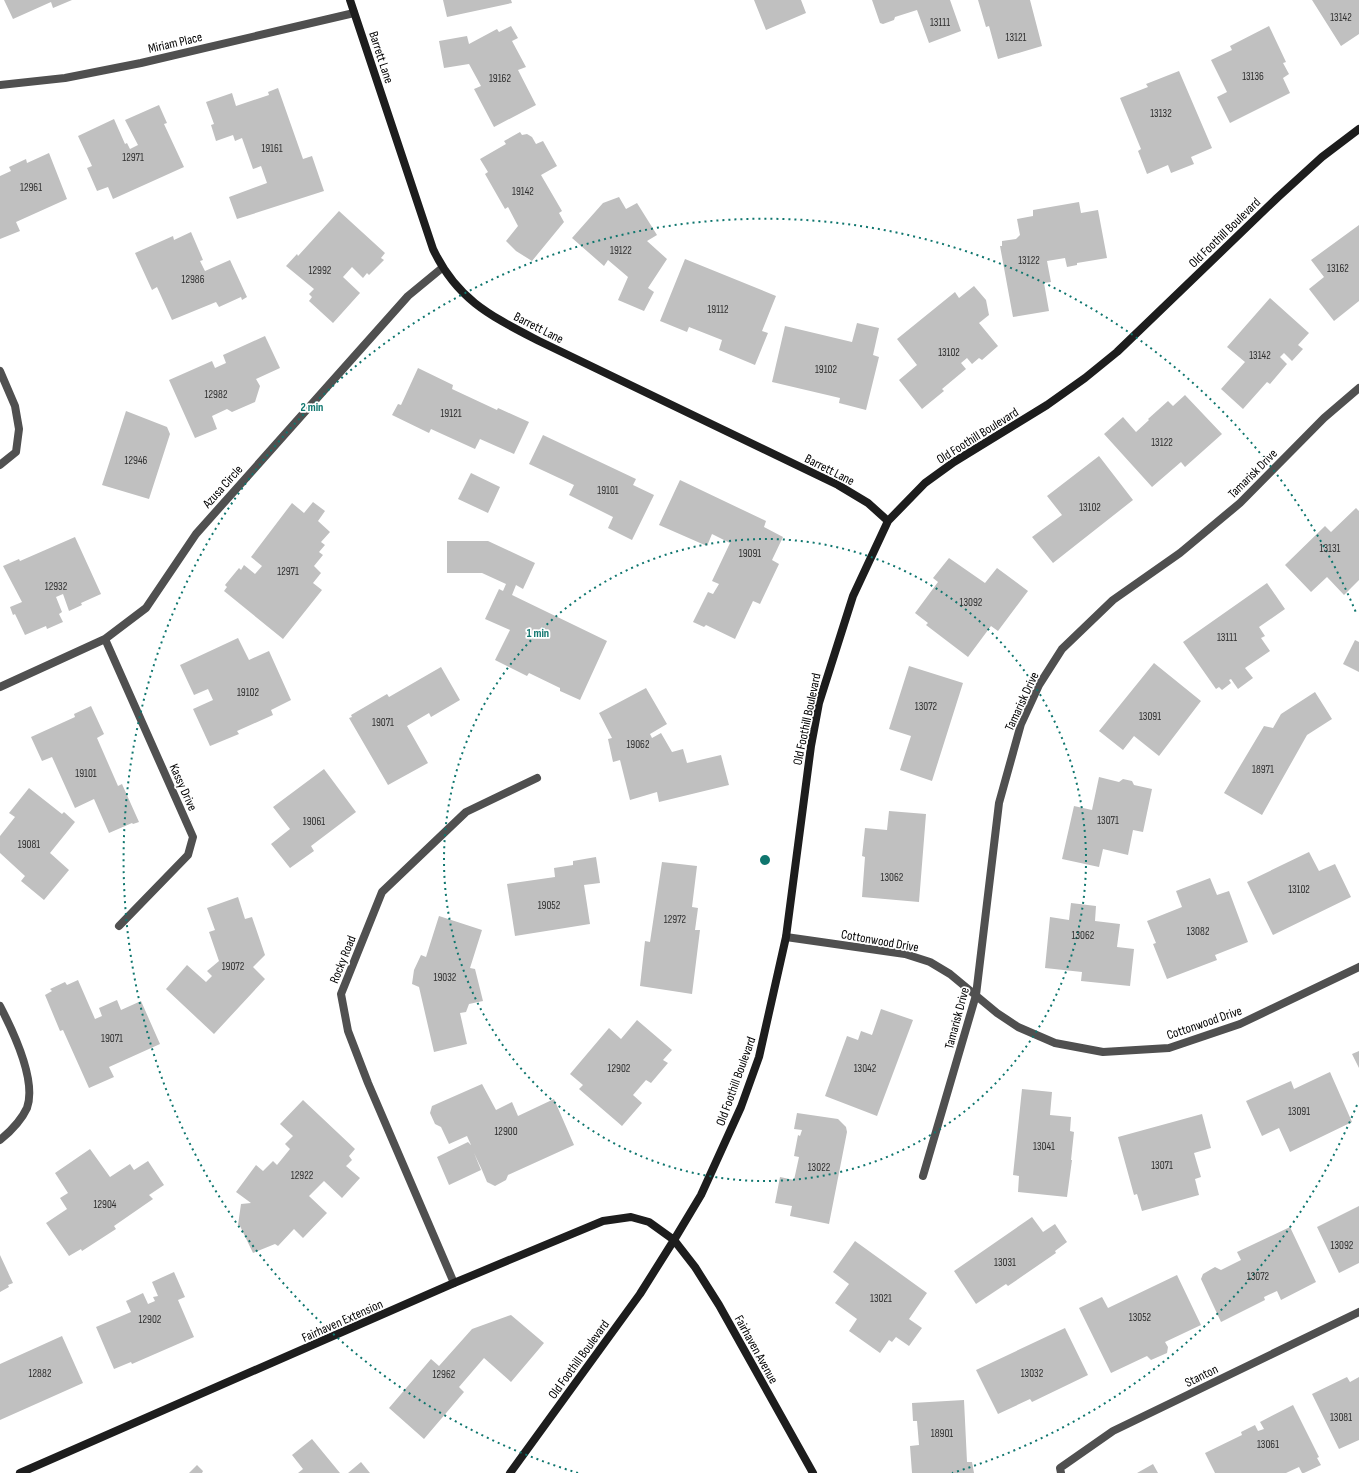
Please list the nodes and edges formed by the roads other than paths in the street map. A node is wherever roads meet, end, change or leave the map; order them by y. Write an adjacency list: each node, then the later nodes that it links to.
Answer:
1 (350, 0): 2 (street, Barrett Lane)
2 (354, 13): 3 (street, Miriam Place); 5 (street, Barrett Lane)
3 (0, 85)
4 (1359, 129): 9 (street, Old Foothill Boulevard)
5 (442, 268): 9 (street, Barrett Lane); 10 (street, Azusa Circle)
6 (0, 371): 8 (street)
7 (1359, 388): 16 (street, Tamarisk Drive)
8 (0, 465)
9 (888, 521): 14 (street, Old Foothill Boulevard)
10 (105, 639): 11 (street, Azusa Circle); 13 (street, Kassy Drive)
11 (0, 687)
12 (537, 778): 21 (street, Rocky Road)
13 (119, 926)
14 (786, 937): 16 (street, Cottonwood Drive); 20 (street, Old Foothill Boulevard)
15 (1359, 967): 16 (street, Cottonwood Drive)
16 (976, 995): 19 (street, Tamarisk Drive)
17 (0, 1006): 18 (street)
18 (0, 1140)
19 (923, 1176)
20 (674, 1240): 21 (street, Fairhaven Extension); 25 (street, Old Foothill Boulevard); 26 (street, Fairhaven Avenue)
21 (454, 1283): 24 (street, Fairhaven Extension)
22 (1359, 1312): 23 (street, Stanton)
23 (1060, 1471)
24 (20, 1473)
25 (510, 1473)
26 (813, 1473)

